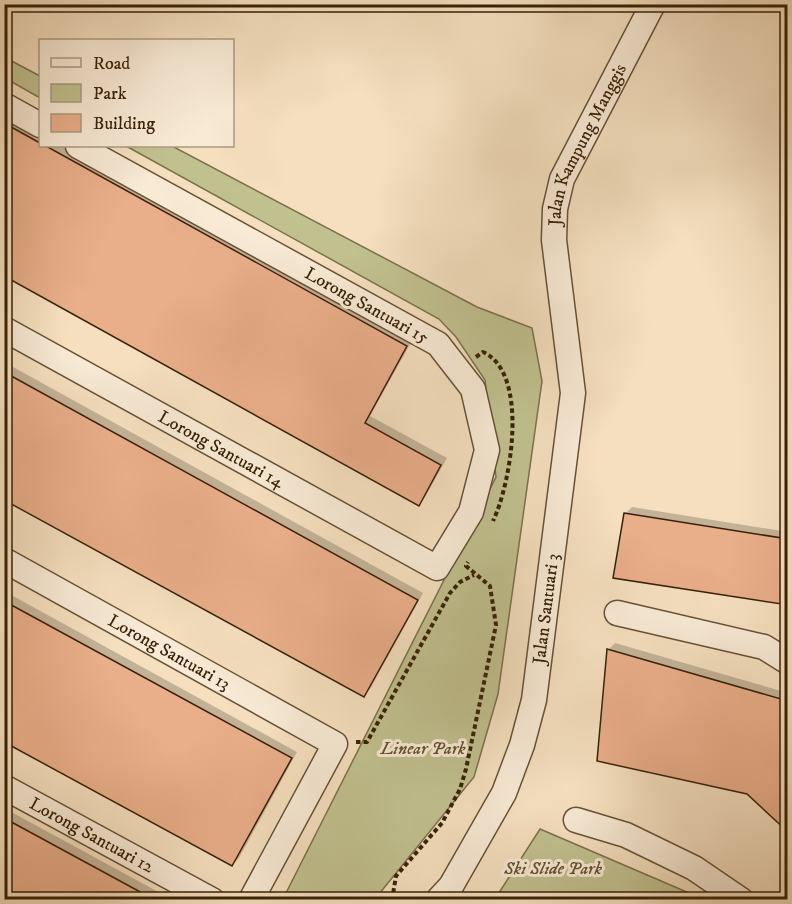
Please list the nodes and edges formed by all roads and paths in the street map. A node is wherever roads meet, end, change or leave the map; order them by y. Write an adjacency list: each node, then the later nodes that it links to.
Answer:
1 (653, 4): 5 (street, Jalan Kampung Manggis)
2 (4, 105): 3 (street)
3 (39, 124)
4 (80, 147): 7 (street, Lorong Santuari 15)
5 (562, 293): 21 (street, Jalan Santuari 3)
6 (4, 329): 11 (street, Lorong Santuari 14)
7 (458, 369): 8 (path); 11 (street, Lorong Santuari 15)
8 (490, 528)
9 (469, 557): 12 (path)
10 (4, 560): 15 (street, Lorong Santuari 13)
11 (437, 568)
12 (474, 575): 15 (path); 20 (path)
13 (617, 613): 14 (street)
14 (788, 663)
15 (335, 744): 19 (street)
16 (4, 787): 18 (street, Lorong Santuari 12)
17 (576, 820): 22 (street)
18 (212, 900)
19 (251, 900)
20 (392, 900)
21 (438, 900)
22 (741, 900)

